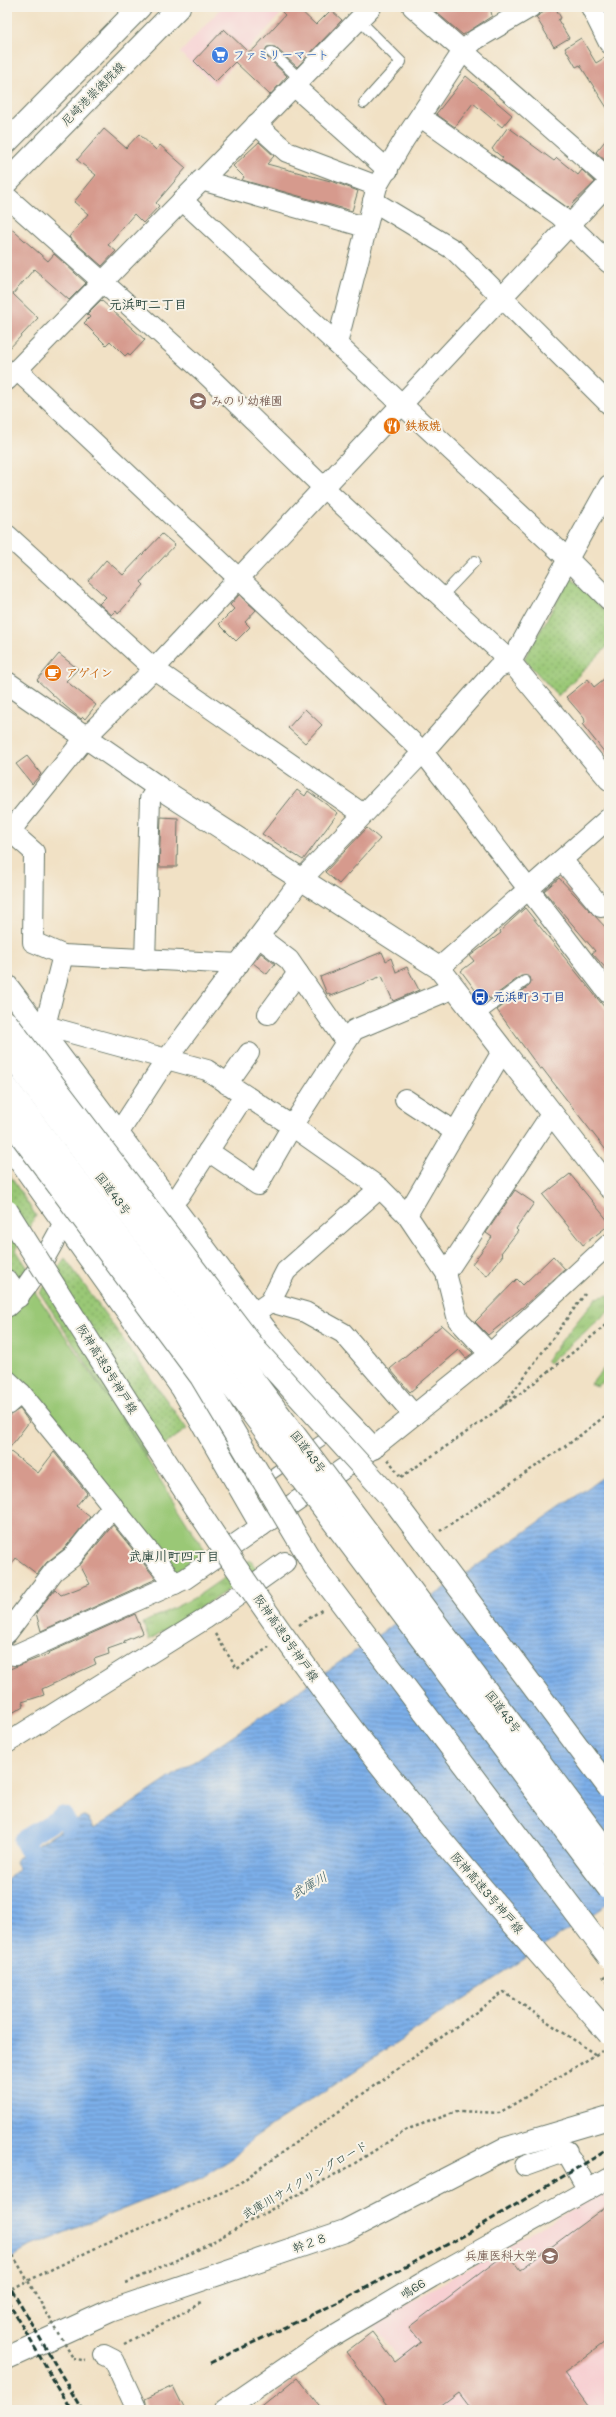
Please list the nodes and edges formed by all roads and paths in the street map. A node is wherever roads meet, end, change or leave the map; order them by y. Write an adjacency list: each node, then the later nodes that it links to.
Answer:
1 (140, 7): 14 (main road)
2 (179, 7): 18 (main road, 尼崎港崇徳院線)
3 (413, 7): 8 (street)
4 (531, 7): 8 (street)
5 (591, 7): 7 (street)
6 (365, 13): 10 (street); 11 (lane)
7 (609, 43)
8 (463, 51): 12 (street); 16 (street)
9 (271, 52): 10 (lane)
10 (297, 82): 13 (street); 15 (street)
11 (364, 104)
12 (421, 118): 15 (street); 23 (street)
13 (256, 124): 17 (street); 20 (street)
14 (7, 142)
15 (388, 170): 20 (street)
16 (609, 179)
17 (201, 180): 22 (street); 24 (street)
18 (7, 182)
19 (609, 183): 23 (street)
20 (375, 194): 24 (street); 27 (street)
21 (7, 197): 26 (street)
22 (182, 200): 26 (street); 28 (street)
23 (569, 225): 25 (street); 27 (street)
24 (365, 227): 28 (street)
25 (609, 263)
26 (102, 282): 29 (street); 33 (street)
27 (501, 297): 30 (street); 31 (street)
28 (337, 344): 30 (street)
29 (12, 375): 37 (street)
30 (402, 403): 33 (street); 35 (street)
31 (609, 404)
32 (609, 485): 35 (street)
33 (323, 487): 37 (street); 38 (street)
34 (7, 535): 41 (street)
35 (568, 558): 39 (street); 40 (street)
36 (475, 561): 38 (lane)
37 (238, 578): 41 (street); 44 (street)
38 (441, 597): 40 (street)
39 (609, 600)
40 (510, 662): 44 (street); 45 (street)
41 (154, 669): 43 (street); 47 (street)
42 (7, 683): 43 (main road)
43 (86, 737): 46 (main road); 49 (street)
44 (423, 752): 47 (street); 52 (street)
45 (609, 780)
46 (158, 787): 51 (main road); 56 (street)
47 (363, 814): 51 (street)
48 (609, 818): 50 (street)
49 (9, 833): 55 (street)
50 (562, 860): 52 (street); 53 (street)
51 (302, 880): 54 (street); 58 (main road)
52 (530, 889): 58 (street); 63 (street)
53 (601, 907)
54 (259, 937): 57 (street); 59 (street)
55 (63, 955): 56 (street); 67 (street)
56 (145, 960): 57 (street)
57 (239, 964): 72 (street)
58 (438, 968): 62 (main road)
59 (298, 974): 64 (street); 68 (street)
60 (524, 981): 65 (lane)
61 (7, 986): 67 (main road)
62 (454, 988): 65 (main road); 68 (street)
63 (609, 994)
64 (268, 1014)
65 (477, 1017): 69 (main road)
66 (7, 1023): 113 (main road, bridge)
67 (41, 1030): 72 (street); 81 (main road)
68 (346, 1041): 79 (street)
69 (503, 1050): 77 (main road); 80 (street)
70 (7, 1052): 114 (main road, 国道43号, bridge)
71 (249, 1053): 73 (street)
72 (166, 1060): 73 (street); 81 (street)
73 (227, 1084): 75 (street)
74 (7, 1087): 115 (main road, 国道43号, bridge)
75 (244, 1096): 79 (street); 83 (street)
76 (405, 1100): 80 (street)
77 (552, 1113): 84 (main road); 92 (street)
78 (7, 1117): 117 (main road, bridge)
79 (292, 1126): 83 (street); 85 (street)
80 (454, 1131): 89 (street)
81 (117, 1134): 86 (main road); 90 (street)
82 (7, 1143): 90 (main road)
83 (208, 1151): 86 (street)
84 (609, 1187)
85 (380, 1188): 89 (street); 96 (street)
86 (171, 1203): 96 (main road)
87 (7, 1205): 116 (main road, 阪神高速3号神戸線, bridge)
88 (7, 1211): 120 (main road, 阪神高速3号神戸線, bridge)
89 (407, 1215): 92 (street)
90 (64, 1221): 95 (street); 105 (main road)
91 (609, 1244): 98 (street)
92 (446, 1272): 98 (street)
93 (7, 1280): 95 (street)
94 (587, 1291): 100 (path)
95 (13, 1302)
96 (262, 1308): 101 (street); 102 (main road)
97 (609, 1322): 100 (path)
98 (490, 1354): 101 (street)
99 (12, 1392): 106 (street)
100 (499, 1411): 104 (path)
101 (414, 1415): 103 (street)
102 (348, 1423): 103 (main road); 105 (lane)
103 (378, 1450): 104 (path); 104 (path); 107 (street)
104 (401, 1477)
105 (243, 1494): 107 (main road)
106 (113, 1506): 109 (street); 110 (street)
107 (261, 1525): 109 (street)
108 (286, 1562): 112 (street)
109 (175, 1584): 111 (street)
110 (7, 1633)
111 (7, 1654)
112 (7, 1743)
113 (609, 1788)
114 (609, 1854)
115 (609, 1889)
116 (529, 1934): 118 (main road); 119 (main road, 阪神高速3号神戸線)
117 (609, 1957)
118 (609, 2019)
119 (609, 2028)
120 (609, 2034)
121 (609, 2047): 122 (path, 武庫川サイクリングロード)
122 (596, 2055): 128 (path, 武庫川サイクリングロード); 129 (path)
123 (609, 2118): 133 (main road, 幹２８)
124 (525, 2166): 126 (street)
125 (609, 2178): 126 (street, 鳴66)
126 (588, 2190): 136 (street, 鳴66)
127 (7, 2245): 134 (path, bridge)
128 (122, 2285)
129 (7, 2291)
130 (206, 2300): 134 (path)
131 (50, 2317): 132 (path)
132 (43, 2320)
133 (7, 2358)
134 (109, 2358): 135 (street)
135 (137, 2410)
136 (224, 2410)

